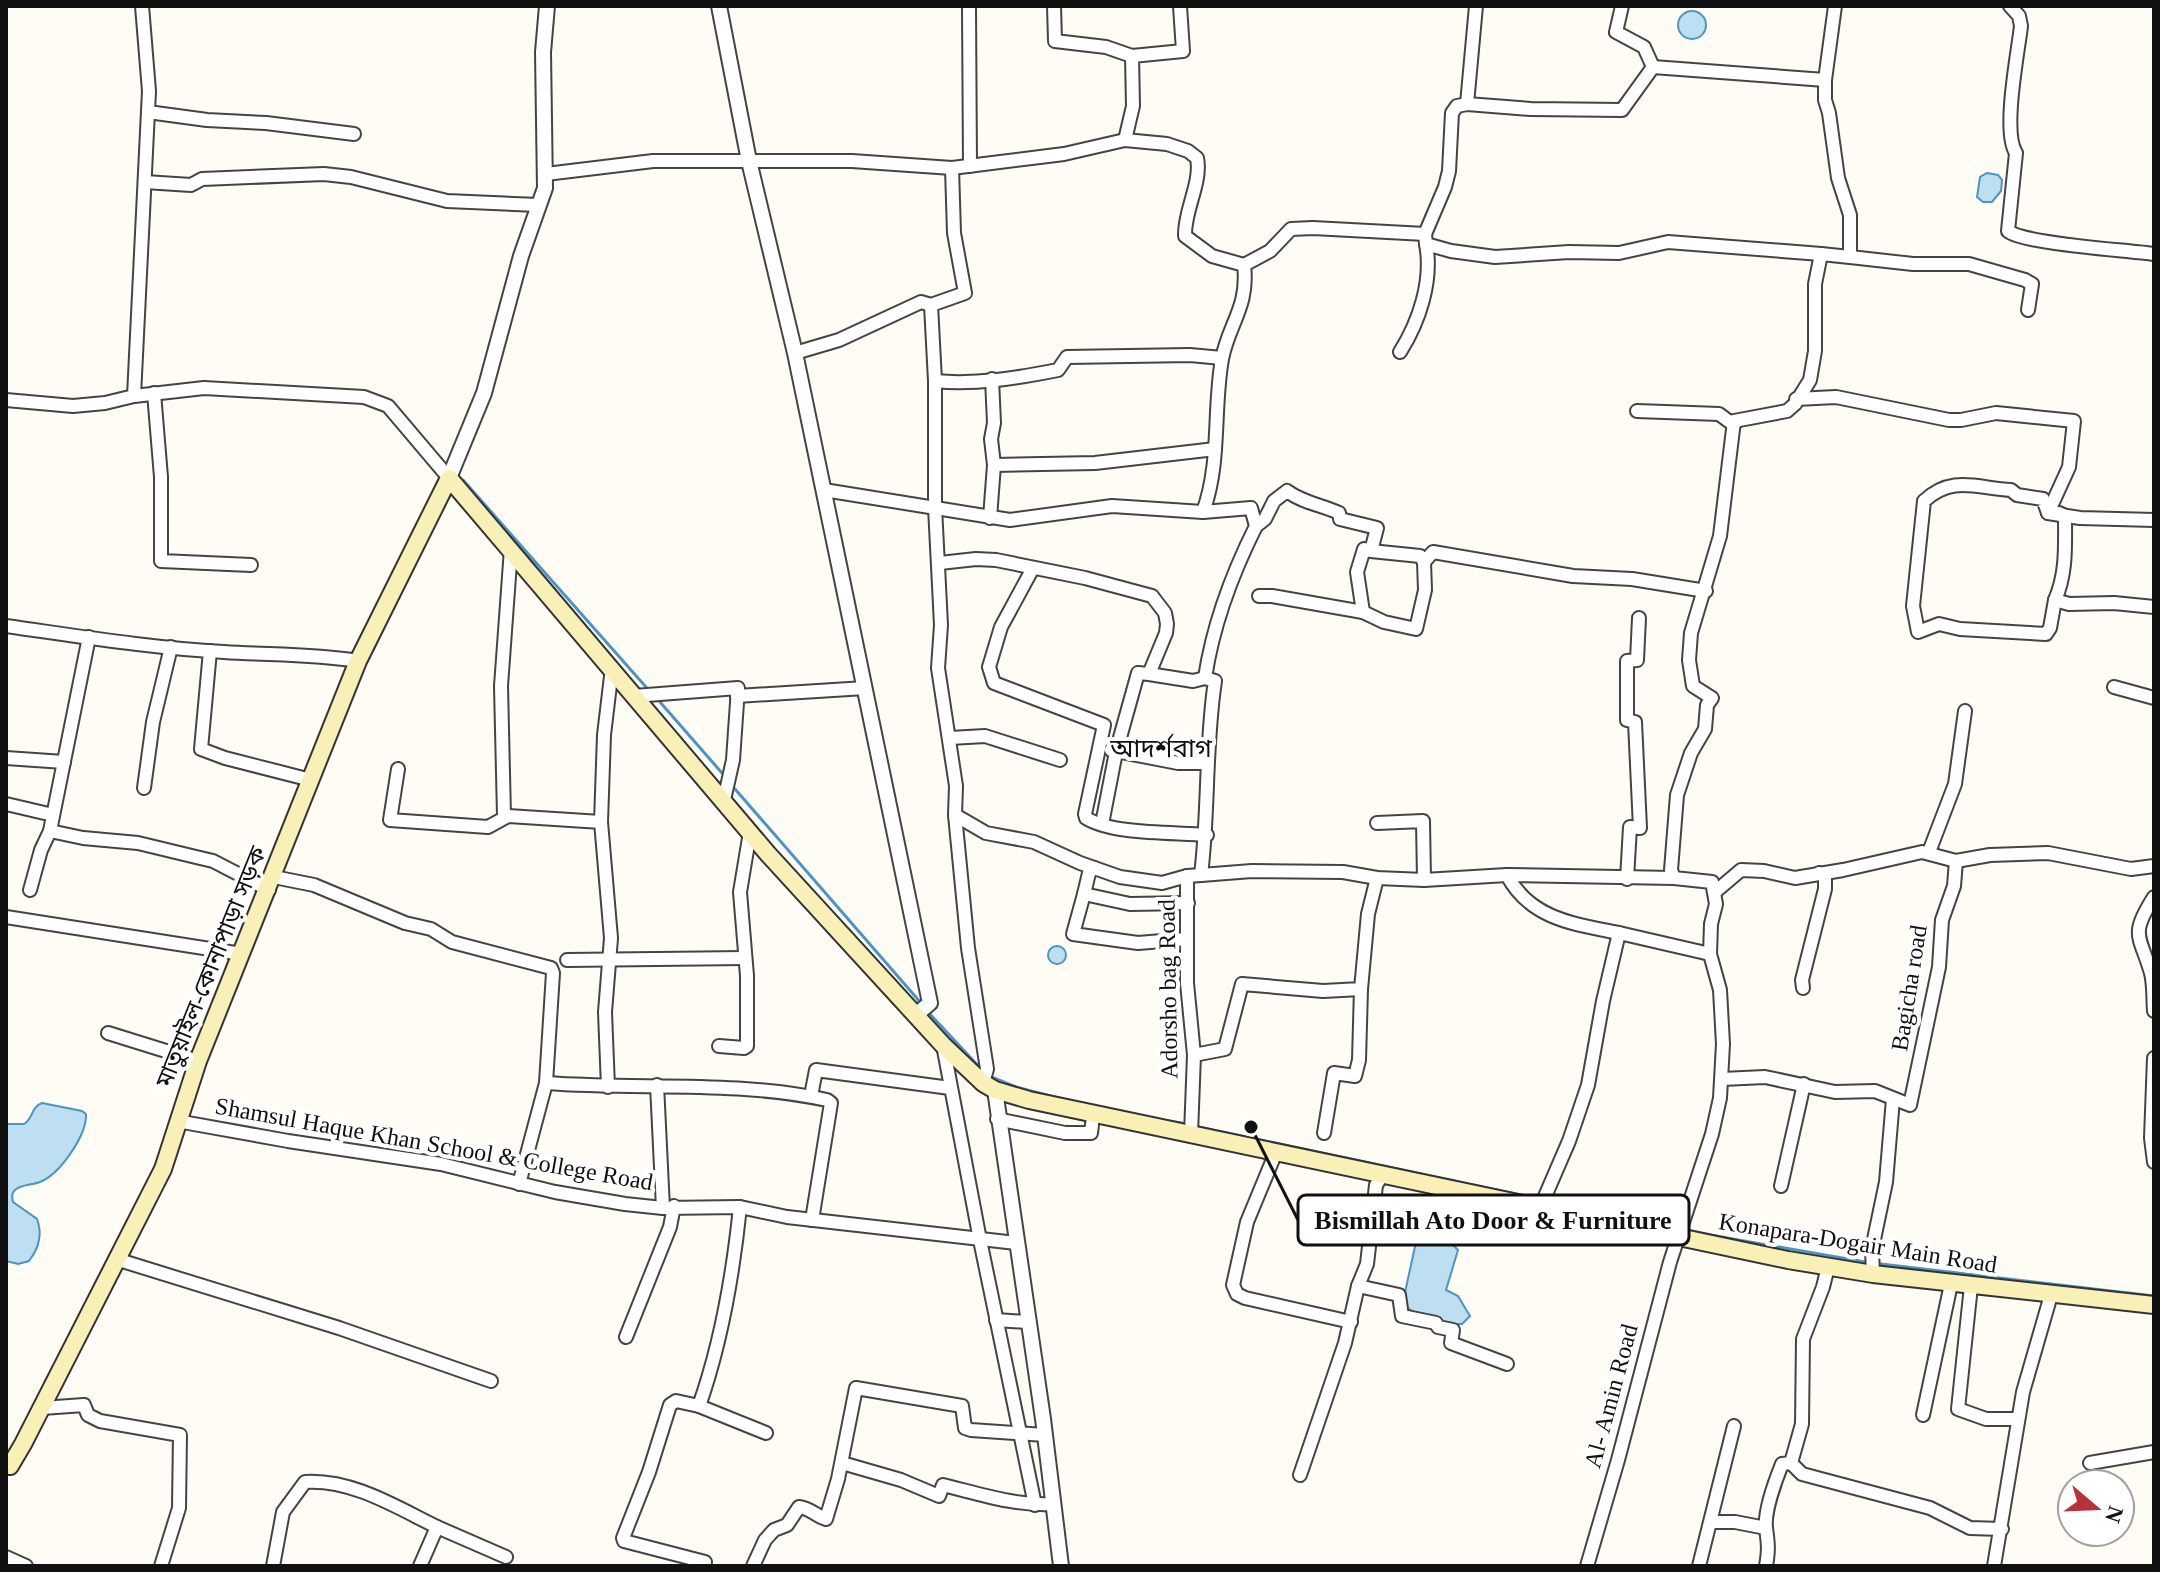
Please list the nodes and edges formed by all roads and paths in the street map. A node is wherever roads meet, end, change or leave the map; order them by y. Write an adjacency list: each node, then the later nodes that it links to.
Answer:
1 (142, 6): 15 (street)
2 (547, 6): 21 (street)
3 (719, 6): 18 (street)
4 (969, 6): 19 (street)
5 (1054, 6): 11 (street)
6 (1180, 6): 11 (street)
7 (1476, 6): 14 (street)
8 (1622, 6): 12 (street)
9 (1835, 6): 13 (street)
10 (2010, 6): 26 (street)
11 (1132, 56): 17 (street)
12 (1653, 67): 13 (street); 14 (street)
13 (1825, 80): 27 (street)
14 (1467, 104): 24 (street)
15 (148, 112): 16 (street); 22 (street)
16 (354, 134)
17 (1125, 140): 19 (street); 28 (street)
18 (749, 161): 20 (street); 21 (street); 32 (street)
19 (970, 166): 20 (street)
20 (952, 168): 29 (street)
21 (546, 174): 23 (street)
22 (145, 182): 23 (street); 37 (street)
23 (538, 205): 44 (street)
24 (1425, 239): 25 (street); 28 (street); 31 (street)
25 (1821, 254): 27 (street); 38 (street)
26 (2154, 254)
27 (1850, 257): 30 (street)
28 (1244, 265): 33 (street)
29 (931, 305): 32 (street); 35 (street)
30 (2028, 310)
31 (1400, 352)
32 (795, 353): 45 (street)
33 (1222, 358): 34 (street); 42 (street)
34 (992, 379): 35 (street); 43 (street)
35 (935, 381): 46 (street)
36 (154, 393): 37 (street); 44 (street); 56 (street)
37 (134, 396): 39 (street)
38 (1796, 399): 41 (street); 48 (street)
39 (6, 400)
40 (1637, 411): 41 (street)
41 (1734, 425): 58 (street)
42 (1215, 449): 43 (street); 47 (street)
43 (994, 465): 49 (street)
44 (449, 478): 52 (main road); 68 (main road, মাতুয়াইল-কোনাপাড়া সড়ক)
45 (824, 490): 46 (street); 73 (street)
46 (935, 507): 49 (street); 55 (street)
47 (1203, 512): 49 (street); 51 (street)
48 (2053, 513): 50 (street); 60 (street); 60 (street)
49 (990, 518)
50 (2154, 520)
51 (1256, 526): 53 (street, Adorsho bag Road); 71 (street, Adorsho bag Road)
52 (511, 549): 69 (main road); 92 (street)
53 (1371, 551): 54 (street); 62 (street)
54 (1424, 562): 58 (street); 62 (street)
55 (940, 563): 57 (street); 78 (street)
56 (251, 565)
57 (1033, 568): 70 (street); 79 (street)
58 (1706, 591): 108 (street)
59 (1259, 596): 62 (street)
60 (2055, 600): 61 (street)
61 (2154, 607)
62 (1363, 612)
63 (1639, 618): 109 (street)
64 (6, 626): 65 (street)
65 (89, 637): 66 (street); 83 (street)
66 (171, 647): 67 (street); 87 (street)
67 (210, 651): 68 (street); 86 (street)
68 (358, 661): 86 (main road, মাতুয়াইল-কোনাপাড়া সড়ক)
69 (612, 668): 74 (main road); 93 (street)
70 (1149, 674): 71 (street); 80 (street)
71 (1205, 678): 84 (street, Adorsho bag Road)
72 (2114, 687): 76 (street)
73 (865, 688): 75 (street); 127 (street)
74 (634, 696): 75 (street); 88 (main road)
75 (737, 696): 88 (street)
76 (2154, 698)
77 (1965, 711): 99 (street)
78 (950, 738): 82 (street); 91 (street)
79 (1100, 746): 80 (street); 95 (street)
80 (1116, 752): 84 (street); 95 (street)
81 (6, 758): 83 (street)
82 (1060, 760)
83 (64, 762): 90 (street)
84 (1207, 763): 98 (street, Adorsho bag Road)
85 (398, 769): 92 (street)
86 (311, 780): 111 (main road, মাতুয়াইল-কোনাপাড়া সড়ক)
87 (144, 788)
88 (724, 800): 97 (main road)
89 (6, 804): 90 (street)
90 (53, 815): 96 (street)
91 (955, 815): 102 (street); 136 (street)
92 (504, 816): 93 (street)
93 (601, 822): 123 (street)
94 (1377, 823): 110 (street)
95 (1102, 824): 98 (street)
96 (50, 831): 111 (street); 112 (street)
97 (750, 832): 122 (street); 127 (main road)
98 (1207, 835): 104 (street, Adorsho bag Road)
99 (1929, 852): 100 (street); 103 (street)
100 (1956, 861): 101 (street); 143 (street, Bagicha road)
101 (2154, 866)
102 (1094, 868): 106 (street); 114 (street)
103 (1819, 873): 113 (street); 125 (street)
104 (1201, 875): 106 (street, Adorsho bag Road); 107 (street)
105 (1507, 875): 109 (street); 110 (street); 118 (street)
106 (1187, 876): 116 (street, Adorsho bag Road)
107 (1377, 878): 110 (street); 126 (street)
108 (1674, 878): 109 (street); 113 (street)
109 (1627, 879)
110 (1424, 880)
111 (271, 883): 120 (main road, মাতুয়াইল-কোনাপাড়া সড়ক); 137 (street)
112 (30, 890)
113 (1715, 892): 121 (street, Al- Amin Road)
114 (1084, 894): 116 (street); 119 (street)
115 (2154, 897): 128 (street)
116 (1188, 903): 119 (street, Adorsho bag Road)
117 (6, 917): 120 (street)
118 (1619, 933): 121 (street); 156 (street)
119 (1187, 939): 132 (street, Adorsho bag Road)
120 (242, 954): 134 (main road, মাতুয়াইল-কোনাপাড়া সড়ক)
121 (1710, 954): 135 (street, Al- Amin Road)
122 (745, 958): 123 (street); 131 (street)
123 (610, 959): 124 (street); 140 (street)
124 (567, 960)
125 (1803, 988)
126 (1361, 989): 132 (street); 148 (street)
127 (923, 1009): 130 (main road)
128 (2154, 1011)
129 (108, 1033): 134 (street)
130 (943, 1045): 136 (main road); 141 (street)
131 (719, 1046)
132 (1194, 1055): 147 (street, Adorsho bag Road)
133 (2154, 1058): 150 (street)
134 (198, 1061): 146 (main road, মাতুয়াইল-কোনাপাড়া সড়ক)
135 (1722, 1079): 138 (street); 158 (street, Al- Amin Road)
136 (987, 1080): 144 (main road, Konapara-Dogair Main Road); 145 (street)
137 (546, 1083): 140 (street); 152 (street)
138 (1804, 1084): 143 (street); 153 (street)
139 (657, 1085): 140 (street); 142 (street); 154 (street)
140 (608, 1087)
141 (950, 1088): 142 (street); 159 (street)
142 (811, 1096): 157 (street)
143 (1893, 1099): 163 (street)
144 (1093, 1116): 145 (street); 147 (main road, Konapara-Dogair Main Road)
145 (997, 1119): 160 (street)
146 (177, 1121): 152 (street, Shamsul Haque Khan School & College Road); 161 (main road, মাতুয়াইল-কোনাপাড়া সড়ক)
147 (1191, 1128): 149 (main road, Konapara-Dogair Main Road)
148 (1324, 1133)
149 (1276, 1152): 151 (main road, Konapara-Dogair Main Road); 171 (street)
150 (2154, 1162)
151 (1382, 1176): 156 (main road, Konapara-Dogair Main Road); 165 (street)
152 (519, 1184): 154 (street, Shamsul Haque Khan School & College Road)
153 (1781, 1186)
154 (668, 1207): 155 (street, Shamsul Haque Khan School & College Road); 172 (street)
155 (740, 1207): 157 (street, Shamsul Haque Khan School & College Road); 175 (street)
156 (1540, 1208): 158 (main road, Konapara-Dogair Main Road)
157 (812, 1220): 159 (street, Shamsul Haque Khan School & College Road)
158 (1677, 1238): 162 (main road, Konapara-Dogair Main Road); 204 (street, Al- Amin Road)
159 (980, 1240): 160 (street, Shamsul Haque Khan School & College Road); 169 (street)
160 (1016, 1243): 170 (street)
161 (119, 1260): 174 (street); 176 (main road, মাতুয়াইল-কোনাপাড়া সড়ক)
162 (1828, 1267): 163 (main road, Konapara-Dogair Main Road); 185 (street)
163 (1873, 1274): 164 (main road, Konapara-Dogair Main Road)
164 (1951, 1284): 166 (main road, Konapara-Dogair Main Road); 177 (street)
165 (1358, 1286): 171 (street); 173 (street)
166 (1971, 1286): 167 (main road, Konapara-Dogair Main Road); 178 (street)
167 (2051, 1295): 168 (main road, Konapara-Dogair Main Road); 178 (street)
168 (2154, 1305)
169 (996, 1320): 170 (street); 181 (street)
170 (1027, 1322): 182 (street)
171 (1351, 1322): 188 (street)
172 (626, 1337)
173 (1507, 1364)
174 (491, 1381)
175 (699, 1406): 180 (street); 197 (street)
176 (42, 1408): 187 (main road, মাতুয়াইল-কোনাপাড়া সড়ক); 199 (street)
177 (1923, 1415)
178 (2018, 1419): 194 (street)
179 (1734, 1426): 191 (street)
180 (766, 1433)
181 (1021, 1434): 182 (street); 184 (street); 190 (street)
182 (1045, 1435): 189 (street)
183 (2154, 1452): 186 (street)
184 (842, 1463): 190 (street); 202 (street)
185 (1791, 1463): 193 (street); 194 (street)
186 (2090, 1463)
187 (7, 1470)
188 (1300, 1475)
189 (1053, 1504): 190 (street); 203 (street)
190 (1035, 1505)
191 (1712, 1522): 193 (street); 205 (street)
192 (437, 1527): 196 (street); 200 (street); 201 (street)
193 (1766, 1528): 206 (street)
194 (2002, 1529): 207 (street)
195 (6, 1557): 198 (street)
196 (506, 1557)
197 (705, 1562)
198 (26, 1566)
199 (161, 1566)
200 (273, 1566)
201 (420, 1566)
202 (753, 1566)
203 (1061, 1566)
204 (1587, 1566)
205 (1699, 1566)
206 (1766, 1566)
207 (1994, 1566)

